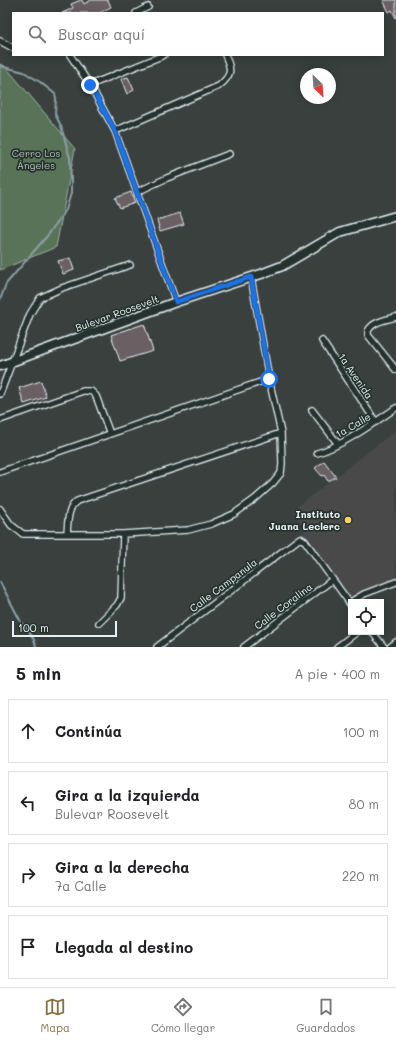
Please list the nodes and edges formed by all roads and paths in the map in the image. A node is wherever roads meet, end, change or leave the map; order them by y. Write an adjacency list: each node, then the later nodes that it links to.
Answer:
1 (148, 8): 2 (street)
2 (138, 12)
3 (0, 41): 4 (street)
4 (12, 47)
5 (71, 56): 8 (street)
6 (162, 56): 8 (street)
7 (225, 56): 9 (street)
8 (90, 85): 9 (street)
9 (115, 131): 11 (street)
10 (229, 154): 11 (street)
11 (136, 192): 15 (street)
12 (396, 216): 14 (main road, Bulevar Roosevelt)
13 (130, 265): 19 (street)
14 (251, 277): 15 (main road, Bulevar Roosevelt); 23 (street)
15 (176, 302): 19 (main road, Bulevar Roosevelt)
16 (396, 316): 20 (street)
17 (322, 341): 28 (street, 1a Avenida)
18 (396, 358): 20 (street)
19 (11, 362): 21 (main road, Bulevar Roosevelt); 24 (street)
20 (390, 362): 22 (street)
21 (0, 366)
22 (396, 370)
23 (269, 379): 29 (street); 30 (street)
24 (0, 394)
25 (396, 408): 28 (street, 1a Calle)
26 (312, 410): 31 (street)
27 (0, 420): 30 (street)
28 (376, 422): 31 (street, 1a Calle)
29 (281, 433): 35 (street); 36 (street)
30 (110, 434): 33 (street)
31 (338, 444): 32 (street, 1a Calle)
32 (317, 453)
33 (0, 472)
34 (0, 509): 35 (street)
35 (67, 534): 36 (street)
36 (123, 534): 41 (street)
37 (332, 580): 40 (street); 45 (street, Calle Campanula); 46 (street, Calle Coralina)
38 (396, 582): 39 (street)
39 (357, 599)
40 (348, 601)
41 (99, 623)
42 (353, 635): 47 (street)
43 (374, 635): 48 (street)
44 (396, 642): 49 (street)
45 (156, 647)
46 (244, 647)
47 (337, 647)
48 (384, 647)
49 (390, 647)

